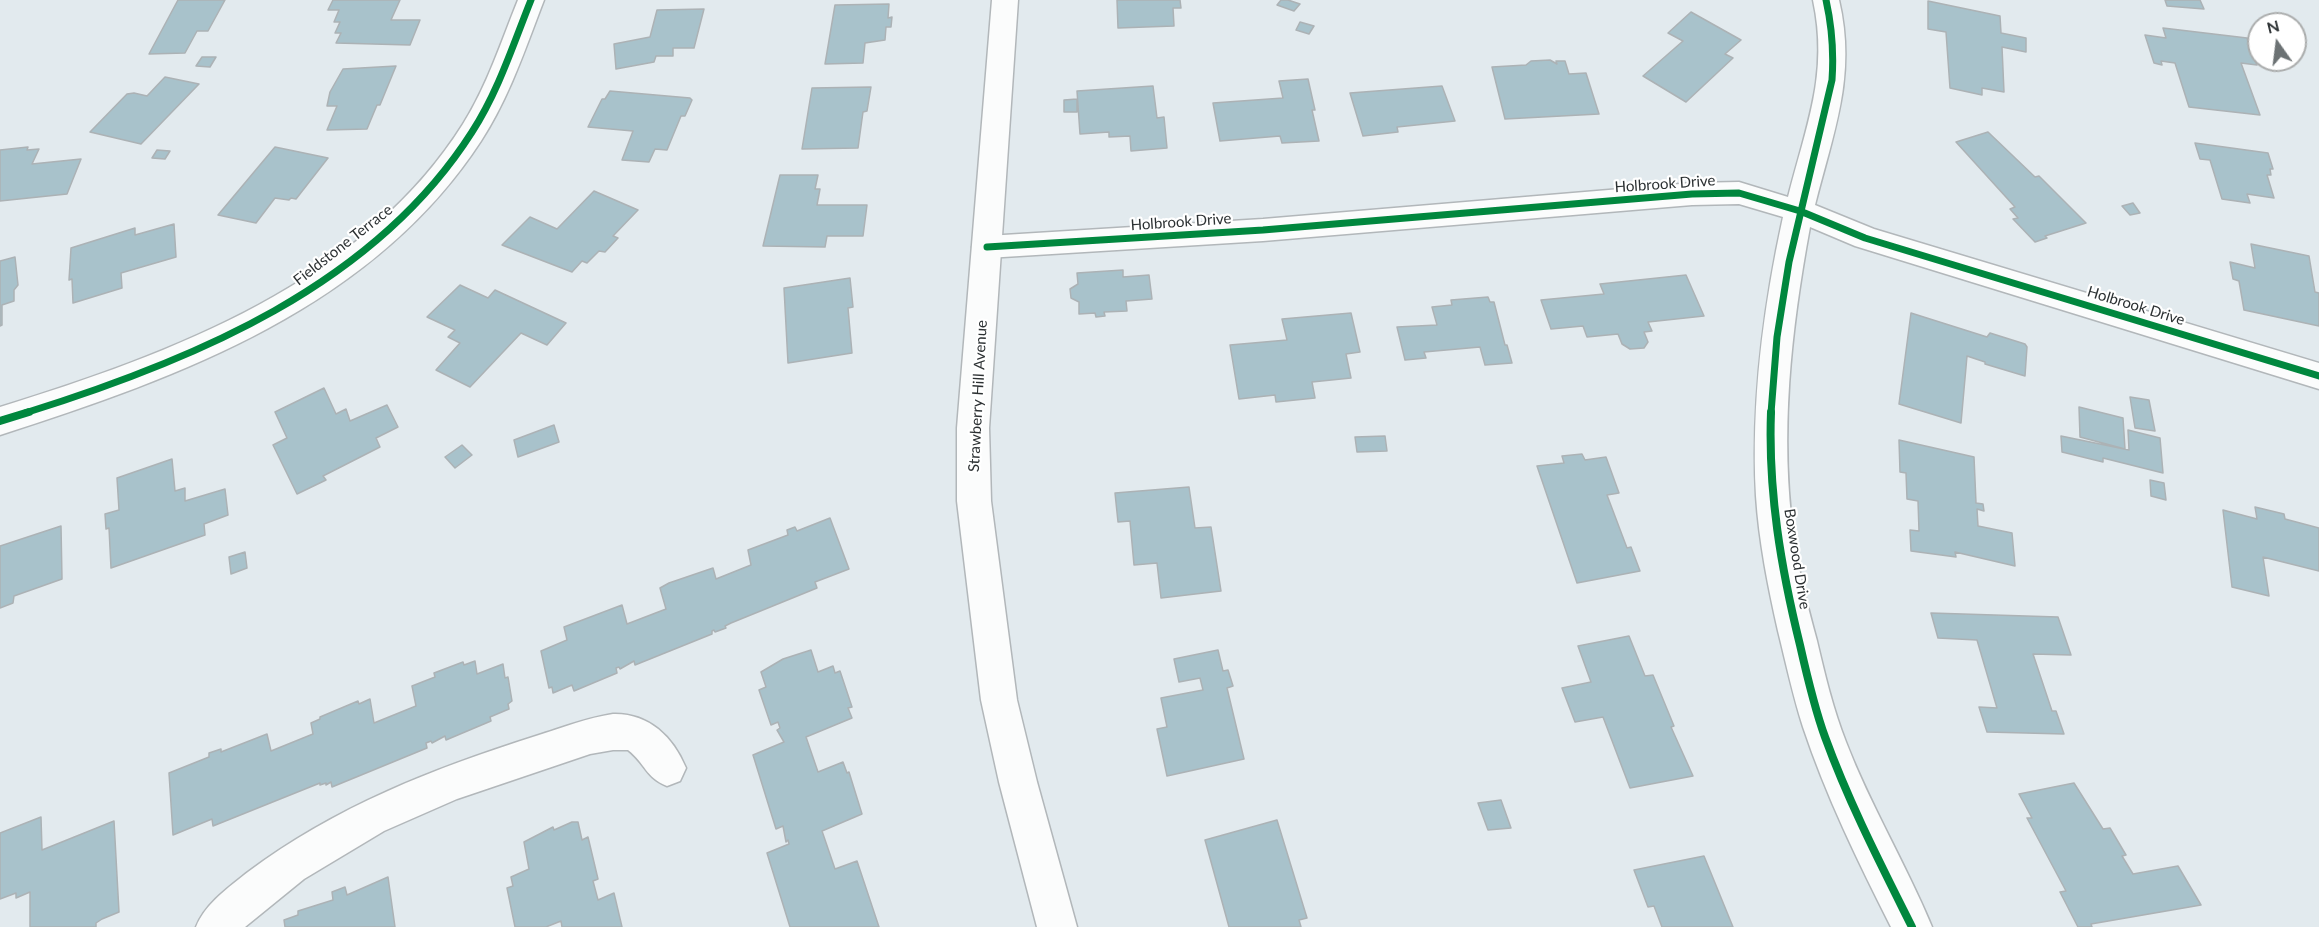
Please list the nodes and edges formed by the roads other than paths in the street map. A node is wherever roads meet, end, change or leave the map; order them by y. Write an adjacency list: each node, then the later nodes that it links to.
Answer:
1 (531, 0): 7 (street, Fieldstone Terrace)
2 (1005, 0): 5 (street, Strawberry Hill Avenue)
3 (1826, 0): 4 (street, Boxwood Drive)
4 (1800, 212): 5 (street, Holbrook Drive); 6 (street, Holbrook Drive); 11 (street, Boxwood Drive)
5 (987, 247): 10 (street, Strawberry Hill Avenue)
6 (2319, 376)
7 (0, 421)
8 (667, 768): 9 (street)
9 (216, 927)
10 (1057, 927)
11 (1911, 927)

